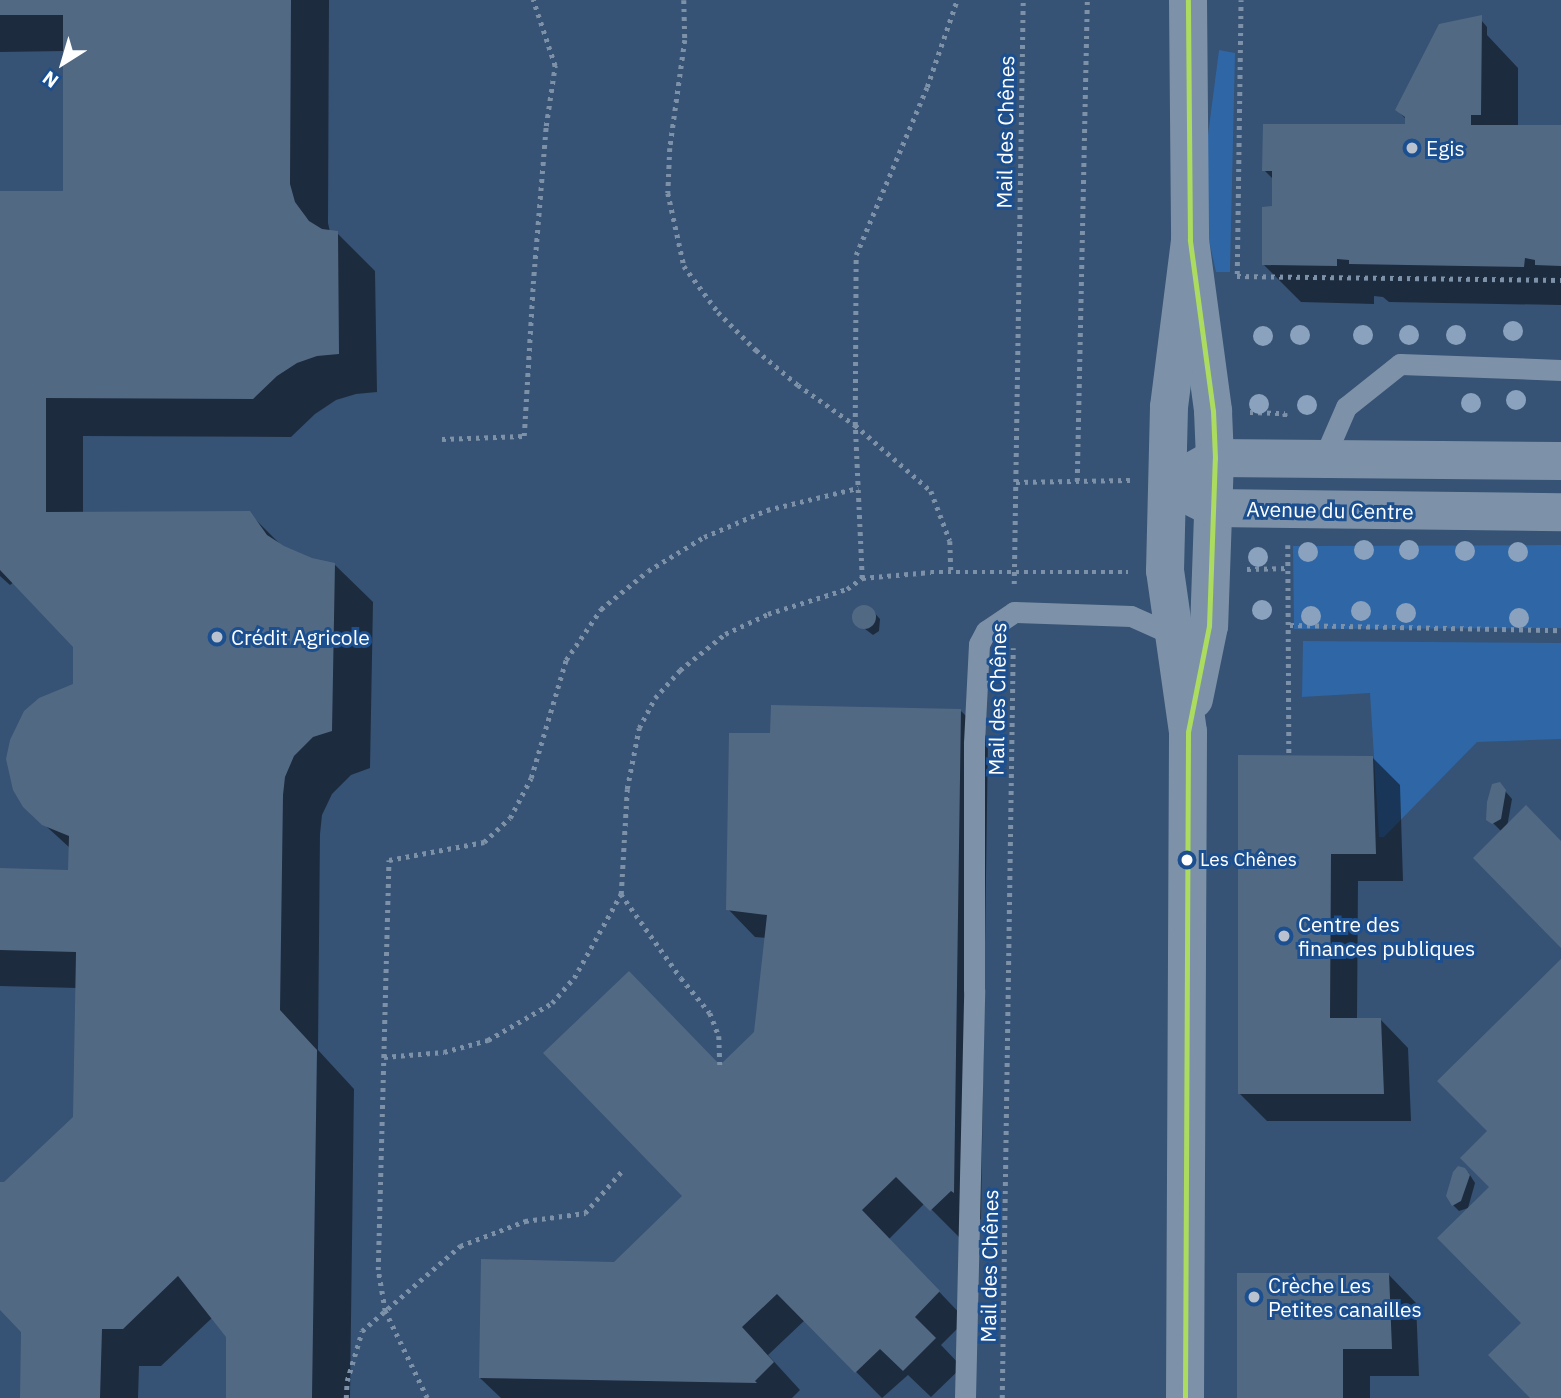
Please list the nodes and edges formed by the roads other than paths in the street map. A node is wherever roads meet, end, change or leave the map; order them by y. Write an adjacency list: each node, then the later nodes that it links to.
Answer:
1 (1188, 0): 2 (street)
2 (1190, 240): 4 (street); 7 (street)
3 (1561, 370): 5 (lane)
4 (1215, 458): 5 (street); 7 (street); 8 (street)
5 (1323, 460): 6 (street)
6 (1561, 461)
7 (1168, 486): 8 (street, Avenue du Centre); 10 (street)
8 (1214, 508): 9 (street, Avenue du Centre); 11 (street)
9 (1561, 512)
10 (1176, 636): 11 (street); 12 (lane)
11 (1188, 732): 13 (street)
12 (965, 1398)
13 (1185, 1398)

